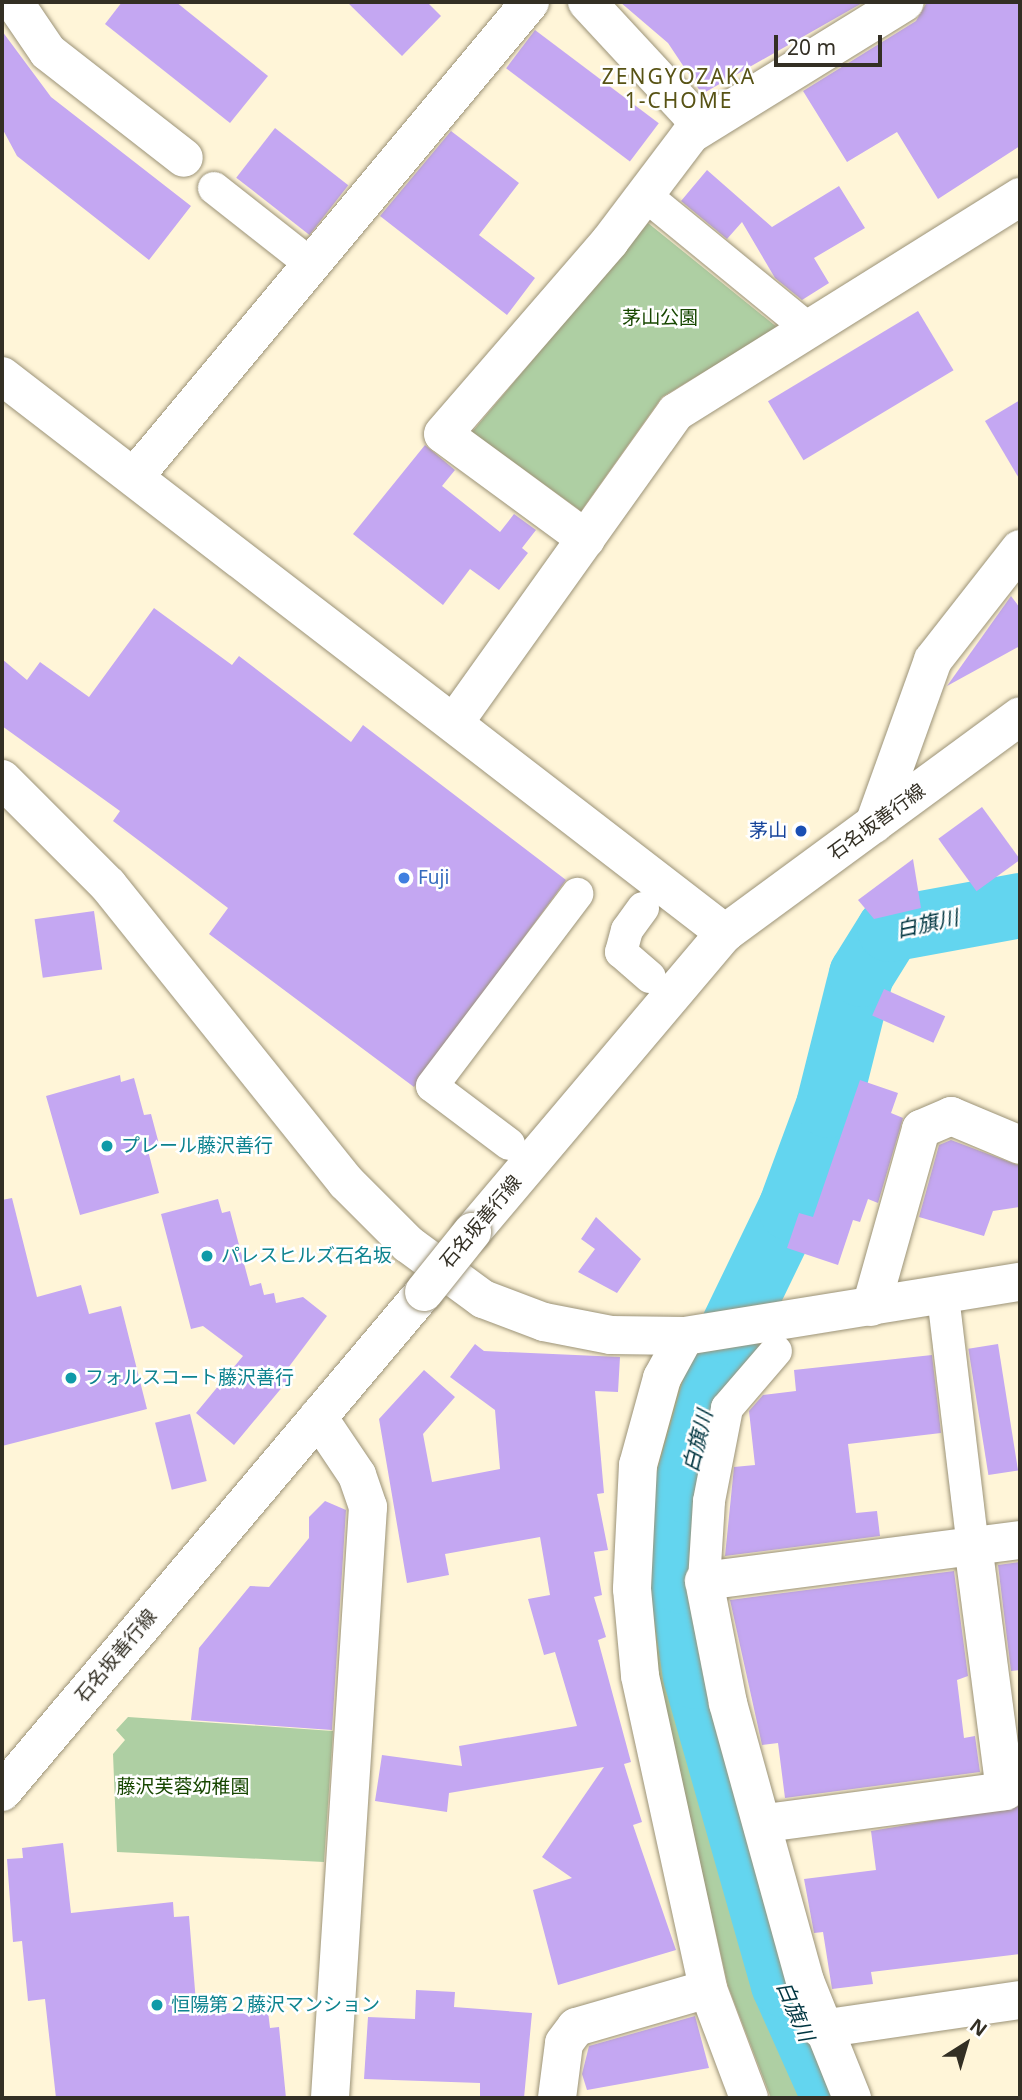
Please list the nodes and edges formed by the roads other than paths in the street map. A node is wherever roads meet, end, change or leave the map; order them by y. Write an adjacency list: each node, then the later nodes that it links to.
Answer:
1 (14, 2): 6 (street)
2 (530, 2): 10 (street)
3 (587, 2): 5 (street)
4 (905, 2): 5 (street)
5 (702, 126): 8 (street)
6 (184, 158)
7 (214, 188): 10 (street)
8 (645, 195): 11 (street); 14 (street)
9 (1020, 197): 11 (street)
10 (308, 262): 13 (street)
11 (810, 330): 14 (street)
12 (2, 376): 13 (street)
13 (135, 476): 17 (street)
14 (586, 539): 17 (street)
15 (1020, 549): 19 (street)
16 (1020, 716): 19 (street, 石名坂善行線)
17 (454, 723): 22 (street)
18 (2, 779): 29 (street)
19 (874, 824): 22 (street, 石名坂善行線)
20 (577, 894): 24 (street)
21 (643, 908): 23 (street)
22 (725, 933): 31 (street, 石名坂善行線, bridge)
23 (650, 977)
24 (509, 1144)
25 (1020, 1145): 28 (street)
26 (1020, 1282): 27 (street)
27 (943, 1296): 28 (street); 33 (street)
28 (871, 1307): 30 (street)
29 (685, 1336): 30 (street); 37 (street)
30 (762, 1339): 34 (street)
31 (318, 1418): 35 (street, 石名坂善行線); 40 (street)
32 (1020, 1540): 33 (street)
33 (973, 1546): 34 (street); 36 (street)
34 (704, 1581): 36 (street)
35 (2, 1792)
36 (766, 1823): 39 (street)
37 (708, 1989): 41 (street); 42 (street)
38 (1020, 2000): 39 (street)
39 (821, 2029): 43 (street)
40 (330, 2098)
41 (557, 2098)
42 (749, 2098)
43 (852, 2098)

